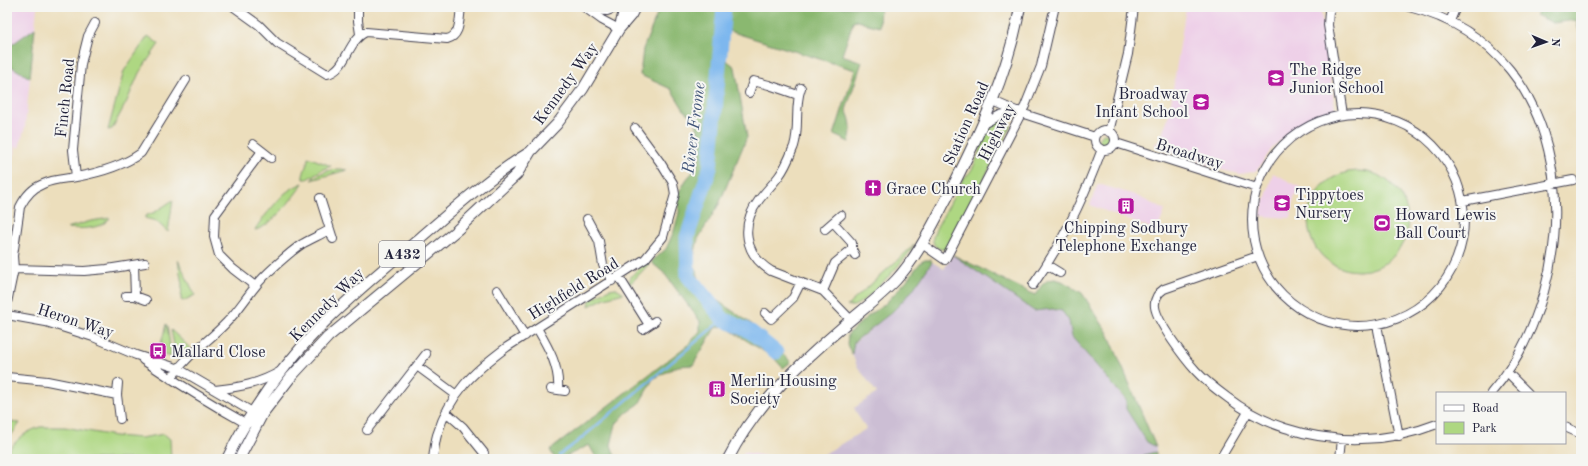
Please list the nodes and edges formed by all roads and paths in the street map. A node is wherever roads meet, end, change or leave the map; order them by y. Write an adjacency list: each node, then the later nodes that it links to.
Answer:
1 (140, 7): 2 (street)
2 (145, 7)
3 (234, 7): 19 (street)
4 (358, 7): 19 (street)
5 (461, 7): 19 (street)
6 (618, 7): 14 (street)
7 (625, 7): 18 (main road, Kennedy Way / A432)
8 (635, 7): 18 (main road, Kennedy Way / A432)
9 (1020, 7): 23 (main road, Station Road)
10 (1134, 7): 28 (street)
11 (1332, 7): 25 (street)
12 (1408, 7): 16 (street)
13 (1456, 7): 16 (street)
14 (587, 8): 18 (street)
15 (1054, 10): 24 (street, Highway)
16 (1450, 21): 20 (street)
17 (95, 24): 36 (street, Finch Road)
18 (619, 29): 34 (main road, Kennedy Way / A432)
19 (360, 34)
20 (1524, 79)
21 (186, 80): 36 (street)
22 (749, 93): 56 (street)
23 (992, 101): 24 (street); 26 (main road, Station Road)
24 (1020, 112): 26 (street); 29 (street); 47 (street, Highway)
25 (1342, 115): 38 (street); 40 (street)
26 (983, 124): 47 (main road, Station Road)
27 (635, 128): 55 (street, Highfield Road)
28 (1109, 132): 29 (street); 30 (street)
29 (1095, 137): 32 (street)
30 (1116, 143): 32 (street); 38 (street, Broadway)
31 (253, 144): 33 (street)
32 (1102, 149): 52 (street)
33 (262, 151): 35 (street); 58 (street)
34 (531, 151): 76 (main road, Kennedy Way / A432); 88 (main road, Kennedy Way / A432)
35 (271, 158)
36 (76, 177): 48 (street)
37 (1573, 180): 40 (street)
38 (1257, 188): 49 (street)
39 (320, 198): 45 (street)
40 (1463, 201): 69 (street)
41 (841, 215): 43 (street)
42 (587, 218): 55 (street)
43 (833, 222): 44 (street); 60 (street)
44 (825, 229)
45 (330, 230): 46 (street); 58 (street)
46 (333, 239)
47 (922, 244): 67 (main road, Station Road)
48 (10, 256): 53 (street)
49 (1258, 256): 69 (street); 87 (street)
50 (145, 263): 51 (street)
51 (134, 265): 53 (street); 62 (street)
52 (1047, 265): 54 (street); 57 (street)
53 (14, 269): 64 (street)
54 (1060, 272)
55 (616, 279): 68 (street); 70 (street, Highfield Road)
56 (801, 282): 60 (street); 65 (street)
57 (1033, 285)
58 (255, 286): 75 (street)
59 (497, 290): 71 (street)
60 (823, 291): 67 (street)
61 (126, 296): 62 (street)
62 (136, 296): 63 (street)
63 (146, 300)
64 (7, 303)
65 (765, 313)
66 (7, 315): 73 (street, Heron Way)
67 (851, 320): 101 (main road, Station Road)
68 (649, 325)
69 (1377, 325): 95 (street)
70 (537, 328): 71 (street, Highfield Road); 81 (street)
71 (525, 336): 84 (street, Highfield Road)
72 (426, 354): 74 (street)
73 (136, 355): 75 (street, Heron Way); 78 (street, Heron Way)
74 (417, 366): 84 (street); 93 (street)
75 (177, 368): 78 (street); 80 (street, Heron Way)
76 (284, 370): 80 (street); 88 (main road, Kennedy Way / A432)
77 (7, 377): 85 (street)
78 (171, 379): 90 (street, Heron Way)
79 (118, 383): 85 (street)
80 (215, 390): 88 (street, Heron Way)
81 (558, 390)
82 (1492, 392): 83 (street)
83 (1527, 392)
84 (455, 394): 86 (street, Highfield Road)
85 (116, 395): 89 (street)
86 (446, 412): 97 (street); 100 (street, Highfield Road)
87 (1248, 412): 96 (street); 102 (street)
88 (258, 416): 90 (main road, Kennedy Way / A432); 99 (main road, Kennedy Way / A432)
89 (120, 420)
90 (247, 424): 98 (main road, Kennedy Way / A432)
91 (1436, 424): 95 (street)
92 (1566, 427): 94 (street)
93 (367, 430)
94 (1581, 434)
95 (1399, 436): 96 (street)
96 (1342, 439): 103 (street)
97 (484, 453)
98 (227, 459)
99 (239, 459)
100 (433, 459)
101 (728, 459)
102 (1220, 459)
103 (1340, 459)

